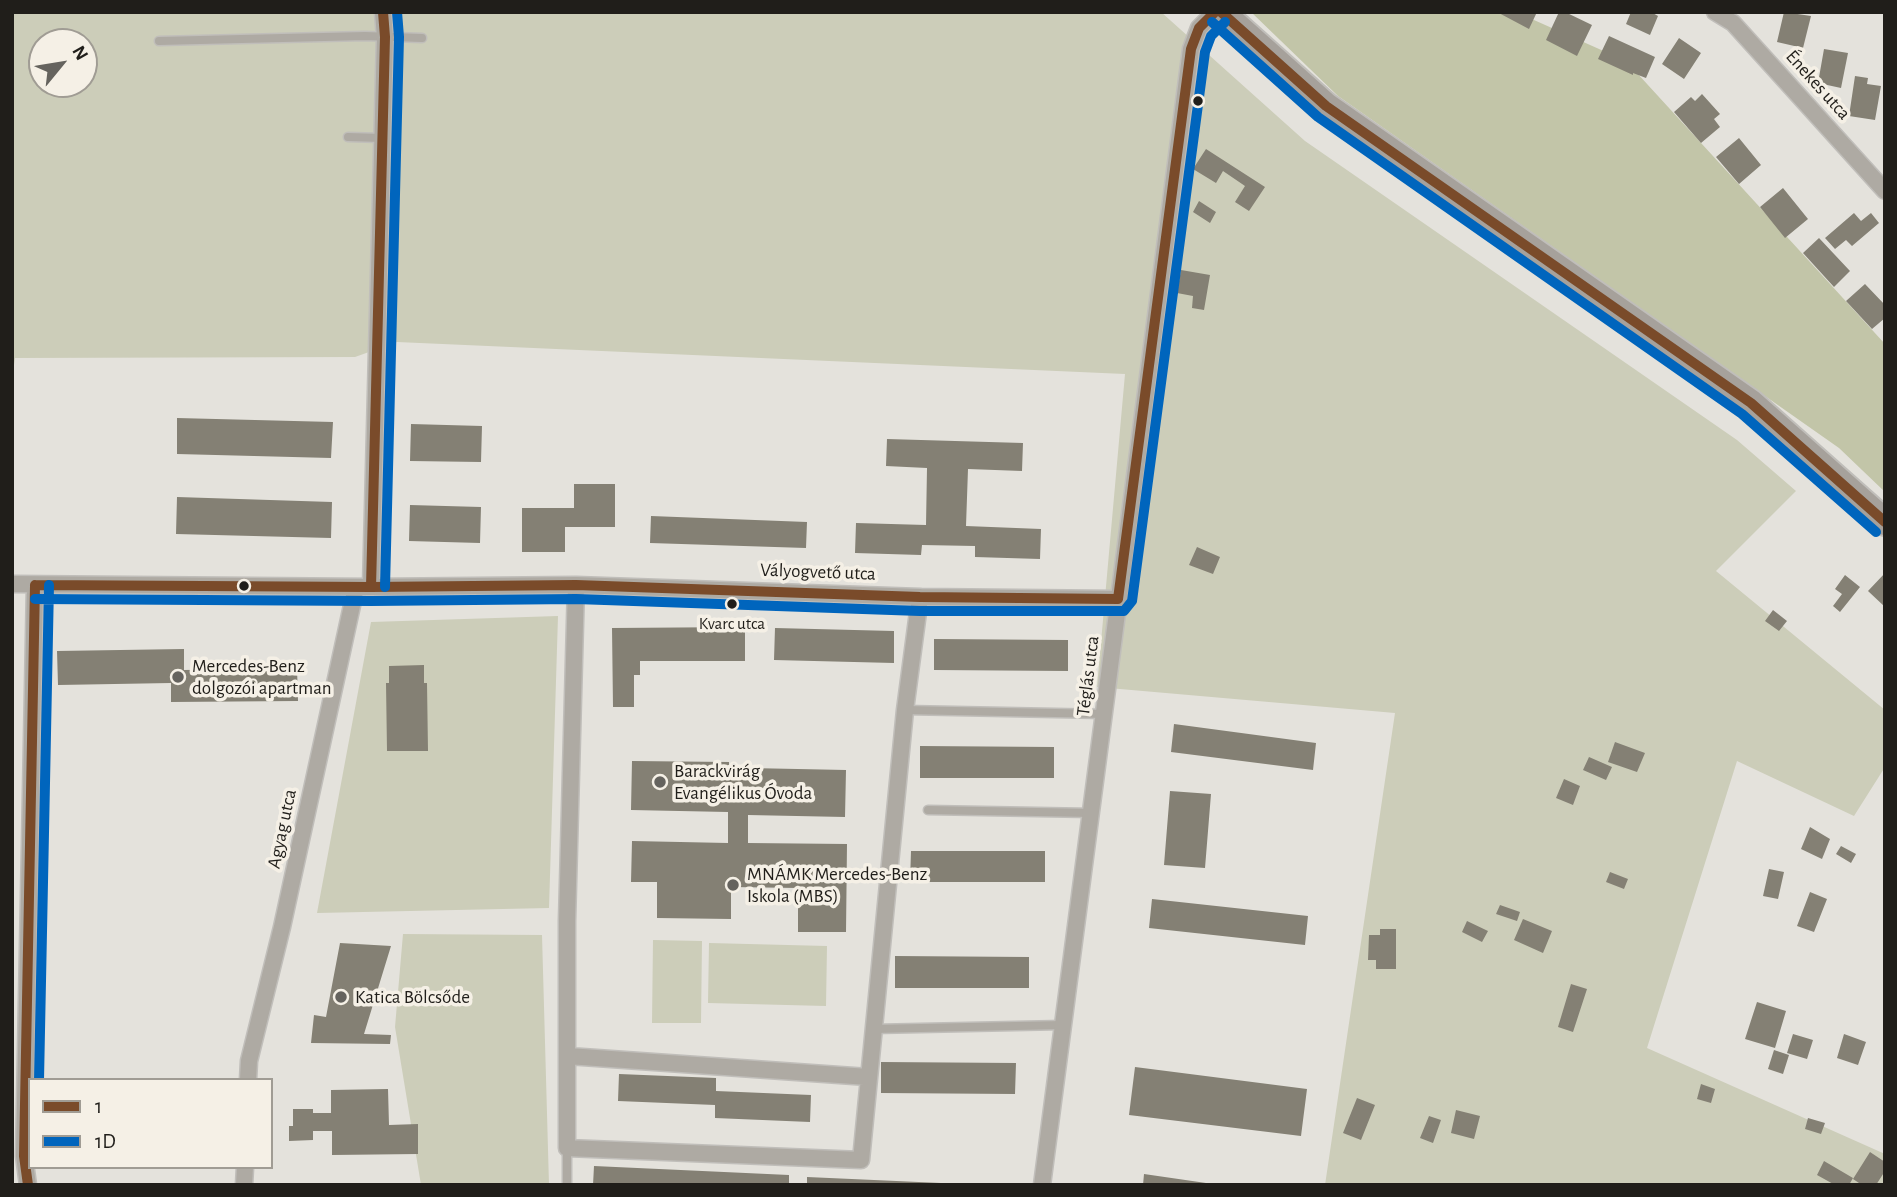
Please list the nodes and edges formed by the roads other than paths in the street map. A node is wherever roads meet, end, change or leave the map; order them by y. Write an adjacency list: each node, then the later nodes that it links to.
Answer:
1 (383, 12): 6 (street, Agyag utca)
2 (1215, 12): 18 (street, Téglás utca)
3 (1222, 12): 12 (main road)
4 (1715, 12): 5 (street, Énekes utca)
5 (1734, 17): 11 (street, Énekes utca)
6 (385, 37): 7 (lane); 8 (lane); 10 (street, Agyag utca)
7 (422, 38)
8 (159, 41)
9 (348, 137): 10 (lane)
10 (382, 138): 16 (street, Agyag utca)
11 (1885, 191)
12 (1885, 522)
13 (12, 584): 14 (street, Vályogvető utca)
14 (35, 584): 16 (street, Vályogvető utca); 29 (street)
15 (576, 585): 16 (street, Vályogvető utca); 17 (street, Vályogvető utca); 25 (street)
16 (364, 587): 27 (street, Agyag utca)
17 (920, 597): 18 (street, Vályogvető utca); 19 (street)
18 (1118, 599): 20 (street, Téglás utca)
19 (905, 710): 20 (lane); 24 (street)
20 (1105, 715): 22 (street, Téglás utca)
21 (928, 810): 22 (lane)
22 (1092, 813): 23 (street, Téglás utca)
23 (1063, 1025): 24 (lane); 31 (street, Téglás utca)
24 (873, 1029): 26 (street)
25 (568, 1056): 26 (street); 28 (street)
26 (868, 1077): 28 (street)
27 (248, 1078)
28 (567, 1148): 30 (lane)
29 (28, 1185)
30 (567, 1185)
31 (1042, 1185)

